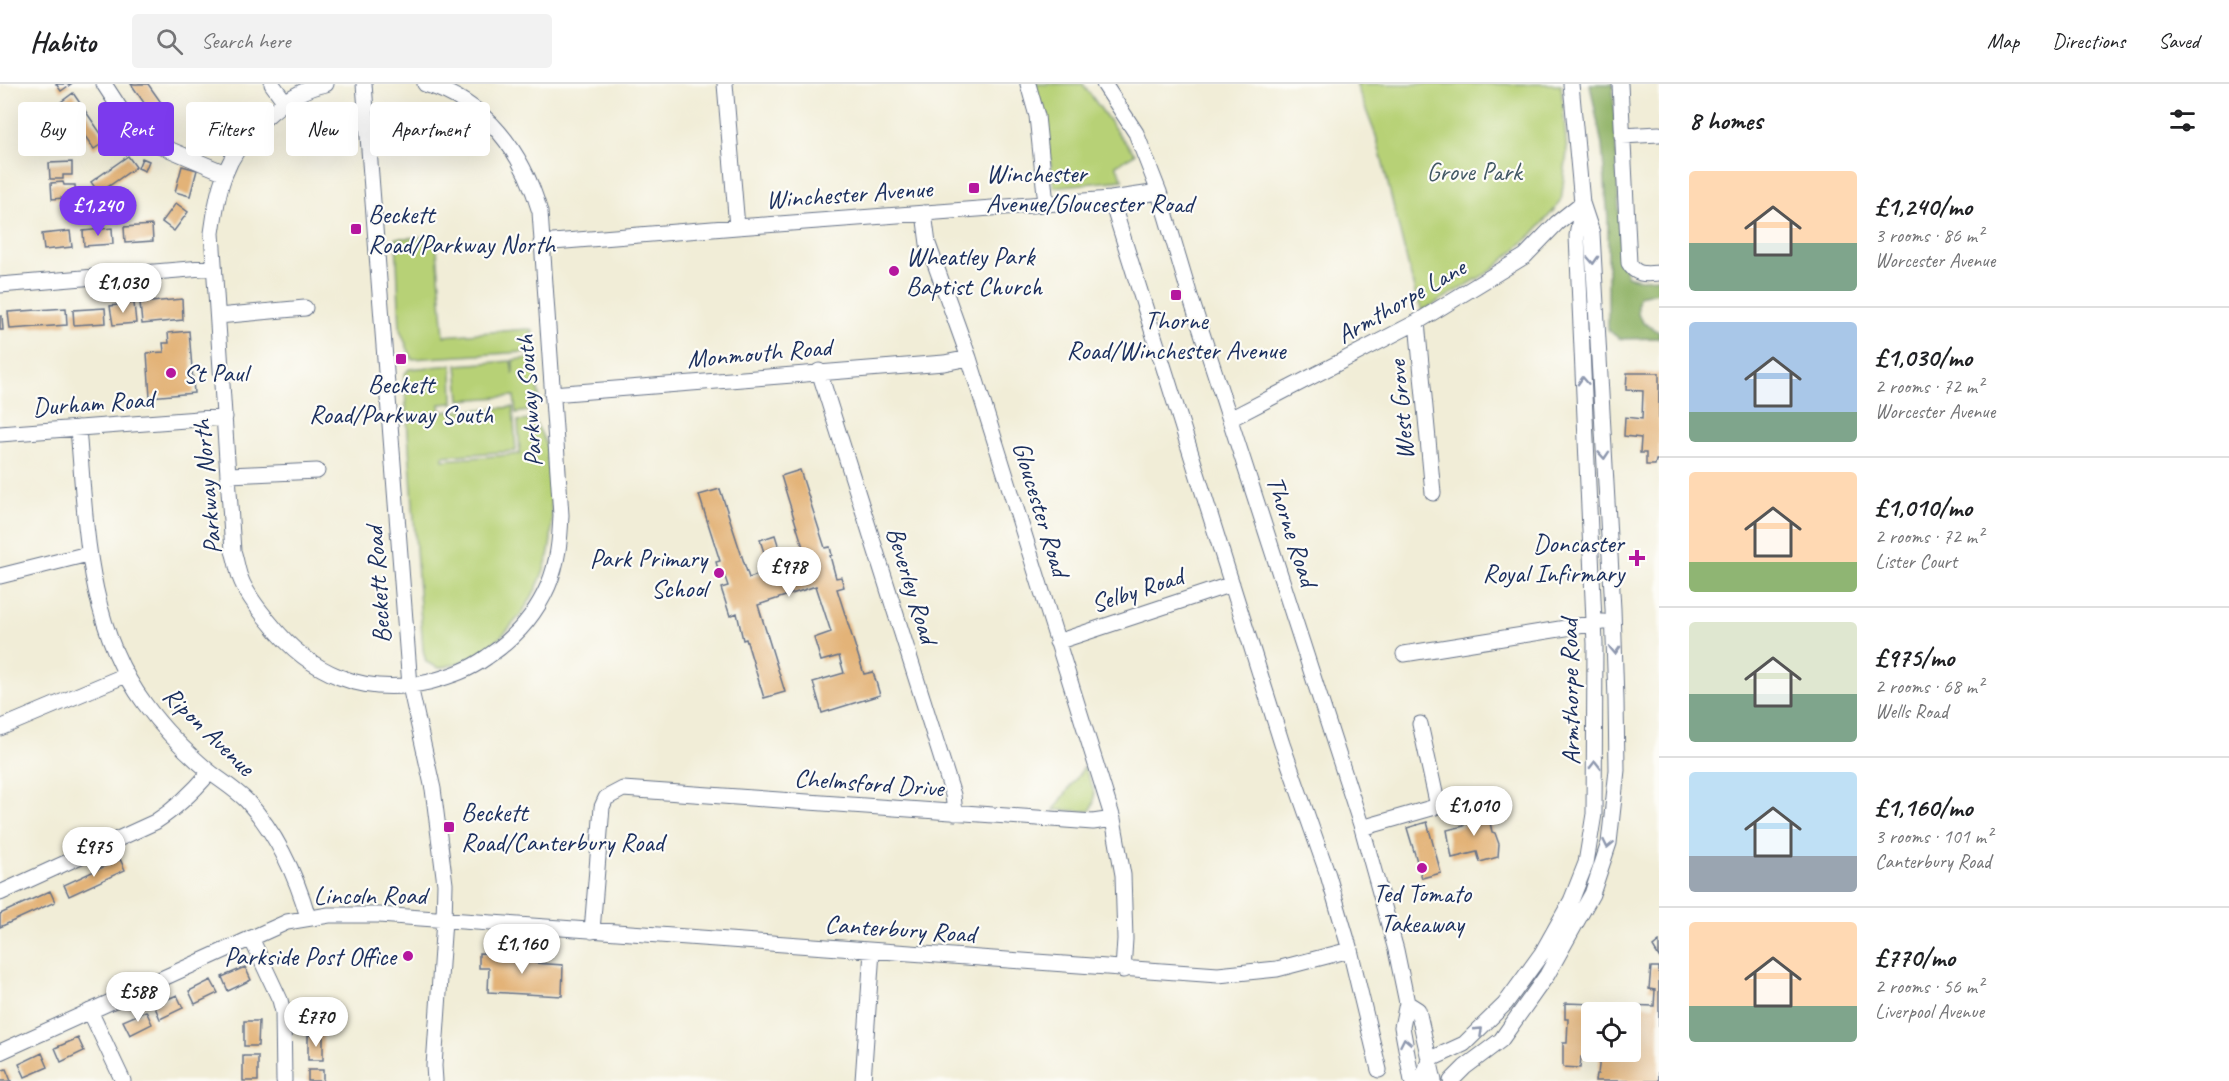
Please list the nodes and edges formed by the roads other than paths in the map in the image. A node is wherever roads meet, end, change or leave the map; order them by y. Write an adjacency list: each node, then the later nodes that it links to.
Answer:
1 (104, 84): 15 (street)
2 (272, 84): 12 (street)
3 (326, 84): 12 (street, Parkway North)
4 (364, 84): 47 (street, Beckett Road)
5 (425, 84): 11 (street, Parkway South)
6 (725, 84): 21 (street)
7 (1028, 84): 18 (street)
8 (1104, 84): 16 (street, Thorne Road)
9 (1571, 84): 19 (street, Armthorpe Road)
10 (1620, 84): 14 (street)
11 (446, 87): 22 (street, Parkway South)
12 (285, 102): 15 (street, Parkway North)
13 (1659, 135): 14 (street)
14 (1622, 136): 24 (street)
15 (225, 173): 23 (street, Parkway North)
16 (1159, 192): 17 (street, Winchester Avenue); 33 (street, Thorne Road)
17 (1111, 199): 18 (street, Winchester Avenue); 41 (street)
18 (1046, 204): 20 (street, Winchester Avenue)
19 (1582, 204): 28 (street, Armthorpe Lane); 42 (street, Armthorpe Road, one-way to 42); 43 (street, Armthorpe Road, one-way to 19)
20 (924, 213): 21 (street, Winchester Avenue); 29 (street, Gloucester Road)
21 (737, 226): 22 (street, Winchester Avenue)
22 (542, 243): 31 (street, Parkway South)
23 (214, 267): 25 (street); 27 (street, Parkway North)
24 (1659, 273)
25 (0, 285)
26 (305, 308): 27 (street)
27 (218, 316): 32 (street, Parkway North)
28 (1417, 322): 33 (street, Armthorpe Lane); 38 (street, West Grove)
29 (969, 358): 30 (street, Monmouth Road); 44 (street, Gloucester Road)
30 (819, 371): 31 (street, Monmouth Road); 51 (street, Beverley Road)
31 (552, 394): 47 (street, Parkway South)
32 (225, 417): 34 (street, Durham Road); 37 (street, Parkway North)
33 (1230, 419): 53 (street, Thorne Road)
34 (78, 428): 35 (street, Durham Road); 39 (street, Ripon Avenue)
35 (0, 434)
36 (317, 471): 37 (street)
37 (229, 475): 47 (street, Parkway North)
38 (1433, 493)
39 (88, 554): 40 (street); 46 (street, Ripon Avenue)
40 (0, 576)
41 (1232, 584): 44 (street, Selby Road); 59 (street)
42 (1614, 620): 43 (street); 74 (street, Armthorpe Road, one-way to 74)
43 (1593, 623): 45 (street); 65 (street, Armthorpe Road, one-way to 43)
44 (1057, 642): 52 (street, Gloucester Road)
45 (1404, 654)
46 (126, 675): 49 (street); 50 (street, Ripon Avenue)
47 (410, 686): 56 (street, Beckett Road)
48 (1420, 724): 53 (street)
49 (0, 728)
50 (210, 772): 54 (street); 55 (street, Ripon Avenue)
51 (955, 813): 52 (street, Chelmsford Drive); 57 (street, Chelmsford Drive)
52 (1113, 819): 61 (street)
53 (1362, 828): 62 (street, Thorne Road)
54 (0, 893)
55 (308, 917): 56 (street, Lincoln Road); 58 (street, Lincoln Road)
56 (444, 920): 57 (street, Canterbury Road); 69 (street, Beckett Road)
57 (592, 931): 60 (street, Canterbury Road)
58 (251, 938): 63 (street, Lincoln Road); 68 (street)
59 (1350, 950): 61 (street, Canterbury Road); 66 (street)
60 (872, 951): 61 (street, Canterbury Road); 70 (street)
61 (1123, 970)
62 (1407, 1003): 65 (street, Thorne Road); 71 (street, Thorne Road, one-way to 62)
63 (90, 1011): 64 (street, Lincoln Road); 67 (street)
64 (0, 1052)
65 (1429, 1060): 72 (street); 73 (street, Thorne Road)
66 (1379, 1071)
67 (123, 1081)
68 (284, 1081)
69 (435, 1081)
70 (863, 1081)
71 (1412, 1081)
72 (1422, 1081)
73 (1434, 1081)
74 (1451, 1081)

